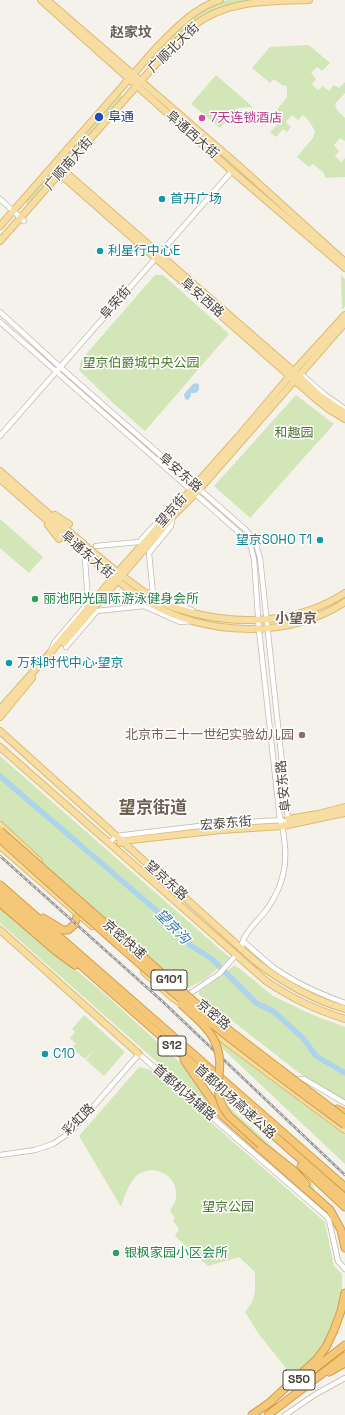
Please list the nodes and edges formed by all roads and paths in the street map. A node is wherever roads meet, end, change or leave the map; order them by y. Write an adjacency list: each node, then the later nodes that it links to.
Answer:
1 (41, 0): 7 (main road, 阜通西大街)
2 (47, 0): 7 (main road, 阜通西大街)
3 (218, 0): 5 (main road, 广顺北大街)
4 (309, 0): 6 (main road, 广顺北大街)
5 (147, 59): 6 (main road); 7 (main road, 广顺北大街)
6 (155, 65): 8 (main road, 广顺北大街)
7 (132, 77): 8 (main road, 阜通西大街); 9 (main road, 广顺南大街)
8 (139, 84): 10 (main road, 广顺南大街); 11 (main road, 阜通西大街); 22 (main road, 阜通西大街)
9 (116, 95): 10 (main road); 13 (main road, 广顺南大街)
10 (124, 102): 12 (main road, 广顺南大街)
11 (232, 171): 21 (street, 阜荣街); 23 (main road, 阜通西大街)
12 (62, 172): 15 (main road, 广顺南大街); 21 (main road, 阜安西路)
13 (25, 198): 15 (main road); 16 (main road, 广顺南大街)
14 (0, 199): 16 (street)
15 (32, 204): 17 (main road, 广顺南大街)
16 (13, 211): 17 (street); 18 (main road, 广顺南大街)
17 (23, 219): 19 (main road, 广顺南大街)
18 (1, 225): 19 (main road)
19 (9, 231): 20 (main road, 广顺南大街)
20 (0, 241)
21 (158, 256): 28 (street, 阜荣街); 29 (main road, 阜安西路)
22 (345, 262)
23 (345, 268)
24 (0, 312): 28 (street, 阜安东路)
25 (345, 315): 29 (main road, 望京街)
26 (0, 322): 28 (street, 阜安东路)
27 (345, 323): 29 (main road, 望京街)
28 (59, 369): 33 (street, 阜荣街); 36 (street, 阜安东路)
29 (296, 376): 30 (street); 31 (main road, 阜安西路); 32 (main road, 阜安西路); 36 (main road, 望京街)
30 (345, 409)
31 (345, 413)
32 (345, 419)
33 (0, 436)
34 (0, 472): 37 (main road, 阜通东大街)
35 (0, 479): 37 (main road, 阜通东大街)
36 (195, 490): 38 (main road, 望京街); 47 (street, 阜安东路); 48 (street, 阜安东路)
37 (37, 508): 39 (main road); 40 (main road); 43 (main road, 阜通东大街)
38 (171, 515): 41 (street); 43 (main road, 望京街); 46 (street)
39 (69, 524)
40 (59, 538)
41 (96, 546)
42 (85, 559): 53 (street)
43 (117, 577): 46 (main road, 阜通东大街); 49 (main road, 阜通东大街); 53 (main road, 望京街); 55 (main road)
44 (345, 593): 48 (main road, 阜通东大街)
45 (345, 602): 50 (main road, 阜通东大街)
46 (208, 617): 47 (main road, 阜通东大街)
47 (259, 620): 48 (main road, 阜通东大街); 51 (street, 阜安东路)
48 (266, 620): 50 (street, 阜安东路)
49 (194, 621): 51 (main road, 阜通东大街); 52 (street)
50 (267, 628): 51 (main road, 阜通东大街); 60 (street, 阜安东路)
51 (259, 630): 61 (street, 阜安东路)
52 (66, 647)
53 (50, 653): 54 (main road, 望京街)
54 (0, 709)
55 (0, 717)
56 (0, 731): 65 (main road, 望京东路)
57 (0, 747): 68 (main road, 望京东路)
58 (345, 807): 60 (main road, 宏泰东街)
59 (345, 813): 63 (main road, 宏泰东街)
60 (288, 819): 61 (street, 宏泰东街); 63 (street, 阜安东路)
61 (280, 820): 63 (street, 阜安东路); 65 (street, 宏泰东街)
62 (0, 824): 82 (main road, 京密路 / G101)
63 (283, 826): 67 (main road, 宏泰东街); 77 (street)
64 (0, 831): 93 (highway, 京密快速 / G101, bridge)
65 (116, 836): 67 (main road, 望京东路); 68 (street)
66 (0, 839): 81 (highway, 京密快速 / G101, bridge)
67 (122, 841): 70 (main road); 78 (main road, 望京东路)
68 (109, 843): 70 (main road, 望京东路)
69 (0, 846): 75 (main road, 京密路 / G101)
70 (115, 848): 79 (main road, 望京东路)
71 (0, 885): 74 (highway, 首都机场高速公路 / S12)
72 (0, 894): 80 (highway, 首都机场高速公路 / S12)
73 (0, 903): 80 (highway)
74 (20, 903): 75 (highway); 99 (highway, 首都机场高速公路 / S12)
75 (78, 914): 83 (main road, 京密路 / G101)
76 (0, 930): 88 (main road, 首都机场辅路)
77 (243, 939): 78 (street); 84 (street)
78 (241, 949): 85 (main road, 望京东路)
79 (236, 955): 82 (street); 86 (main road, 望京东路)
80 (88, 972): 87 (highway, 首都机场高速公路 / S12)
81 (167, 987): 94 (highway, 京密快速 / G101, bridge); 98 (highway, bridge)
82 (188, 995): 83 (street); 89 (main road, 京密路 / G101)
83 (180, 1002): 95 (main road, 京密路 / G101)
84 (345, 1002)
85 (345, 1010)
86 (345, 1019)
87 (174, 1048): 96 (highway, 首都机场高速公路 / S12); 103 (highway)
88 (139, 1054): 97 (street, 彩虹路); 105 (street, 首都机场辅路)
89 (295, 1079): 90 (street); 91 (main road, 京密路 / G101)
90 (345, 1103)
91 (338, 1109): 92 (highway)
92 (345, 1114)
93 (345, 1119)
94 (345, 1125)
95 (345, 1130)
96 (283, 1144): 100 (highway); 101 (highway, 首都机场高速公路 / S12)
97 (0, 1155)
98 (293, 1170): 100 (highway); 103 (highway)
99 (345, 1187)
100 (335, 1198): 102 (highway)
101 (345, 1198)
102 (345, 1207)
103 (330, 1210): 104 (highway)
104 (345, 1248)
105 (345, 1269)
106 (345, 1293): 108 (highway)
107 (345, 1316): 108 (highway)
108 (332, 1335): 114 (highway)
109 (345, 1345): 114 (highway, S50)
110 (345, 1356): 113 (highway, S50)
111 (345, 1363): 113 (highway)
112 (345, 1378): 117 (street)
113 (314, 1379): 116 (highway, S50)
114 (269, 1402): 115 (highway, S50)
115 (252, 1415)
116 (268, 1415)
117 (285, 1415)

